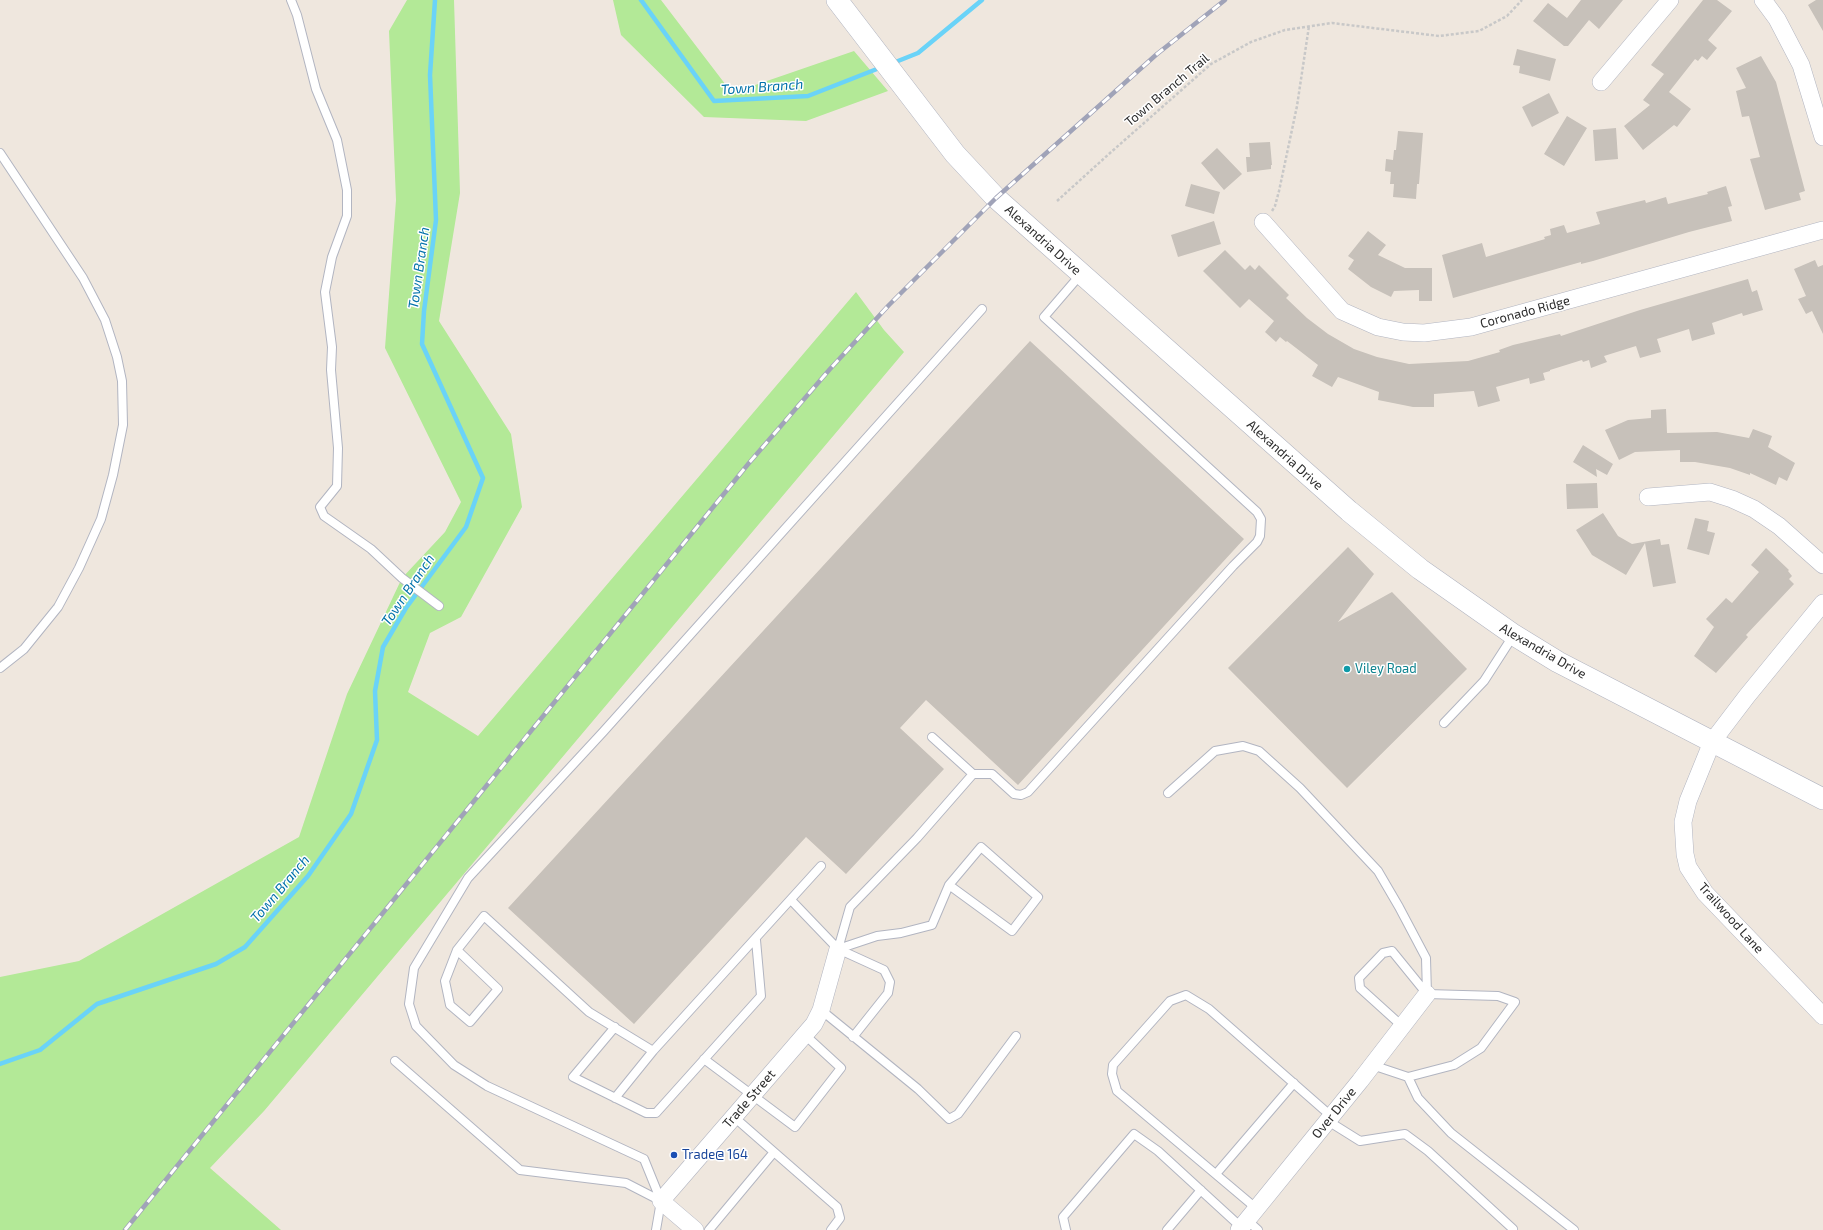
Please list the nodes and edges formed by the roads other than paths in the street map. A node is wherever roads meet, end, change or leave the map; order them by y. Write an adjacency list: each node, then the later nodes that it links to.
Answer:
1 (291, 0): 15 (lane)
2 (837, 0): 10 (street, Alexandria Drive)
3 (1670, 0): 5 (street)
4 (1763, 0): 6 (street)
5 (1601, 82)
6 (1823, 137)
7 (0, 153): 17 (lane)
8 (1263, 222): 9 (street, Coronado Ridge)
9 (1823, 230)
10 (1081, 274): 16 (street, Alexandria Drive); 21 (lane)
11 (982, 309): 51 (lane)
12 (1648, 498): 13 (street)
13 (1823, 565)
14 (1823, 603): 20 (street, Trailwood Lane)
15 (439, 606)
16 (1514, 635): 18 (lane); 20 (street, Alexandria Drive)
17 (0, 668)
18 (1444, 723)
19 (932, 737): 21 (lane)
20 (1712, 742): 23 (street, Alexandria Drive); 32 (street, Trailwood Lane)
21 (973, 774): 28 (lane)
22 (1168, 793): 30 (lane)
23 (1823, 799)
24 (821, 866): 26 (lane)
25 (949, 885): 25 (lane); 28 (lane)
26 (791, 900): 27 (lane); 28 (lane)
27 (756, 940): 38 (lane); 39 (lane)
28 (838, 949): 31 (street, Trade Street); 37 (lane)
29 (457, 950): 29 (lane); 34 (lane)
30 (1427, 994): 33 (street, Over Drive); 33 (lane); 42 (lane)
31 (821, 1010): 35 (street, Trade Street); 37 (lane)
32 (1823, 1016)
33 (1402, 1026): 41 (street, Over Drive)
34 (615, 1027): 38 (lane); 45 (lane)
35 (805, 1035): 44 (street, Trade Street); 44 (lane)
36 (1016, 1036): 37 (lane)
37 (853, 1037)
38 (654, 1051): 45 (lane)
39 (704, 1059): 44 (lane); 45 (lane)
40 (395, 1061): 51 (lane)
41 (1372, 1065): 42 (lane); 47 (street, Over Drive)
42 (1408, 1077): 60 (lane)
43 (1294, 1083): 47 (lane); 49 (lane); 49 (lane)
44 (752, 1095): 46 (street, Trade Street)
45 (615, 1098)
46 (734, 1117): 48 (lane); 51 (street, Trade Street)
47 (1329, 1119): 52 (street, Over Drive); 53 (lane)
48 (774, 1152): 56 (lane); 57 (lane)
49 (1216, 1174): 52 (lane)
50 (1201, 1190): 52 (lane); 58 (lane); 59 (lane)
51 (661, 1201): 54 (lane); 55 (street)
52 (1248, 1223)
53 (1513, 1229)
54 (656, 1230)
55 (695, 1230)
56 (709, 1230)
57 (832, 1230)
58 (1066, 1230)
59 (1167, 1230)
60 (1574, 1230)

